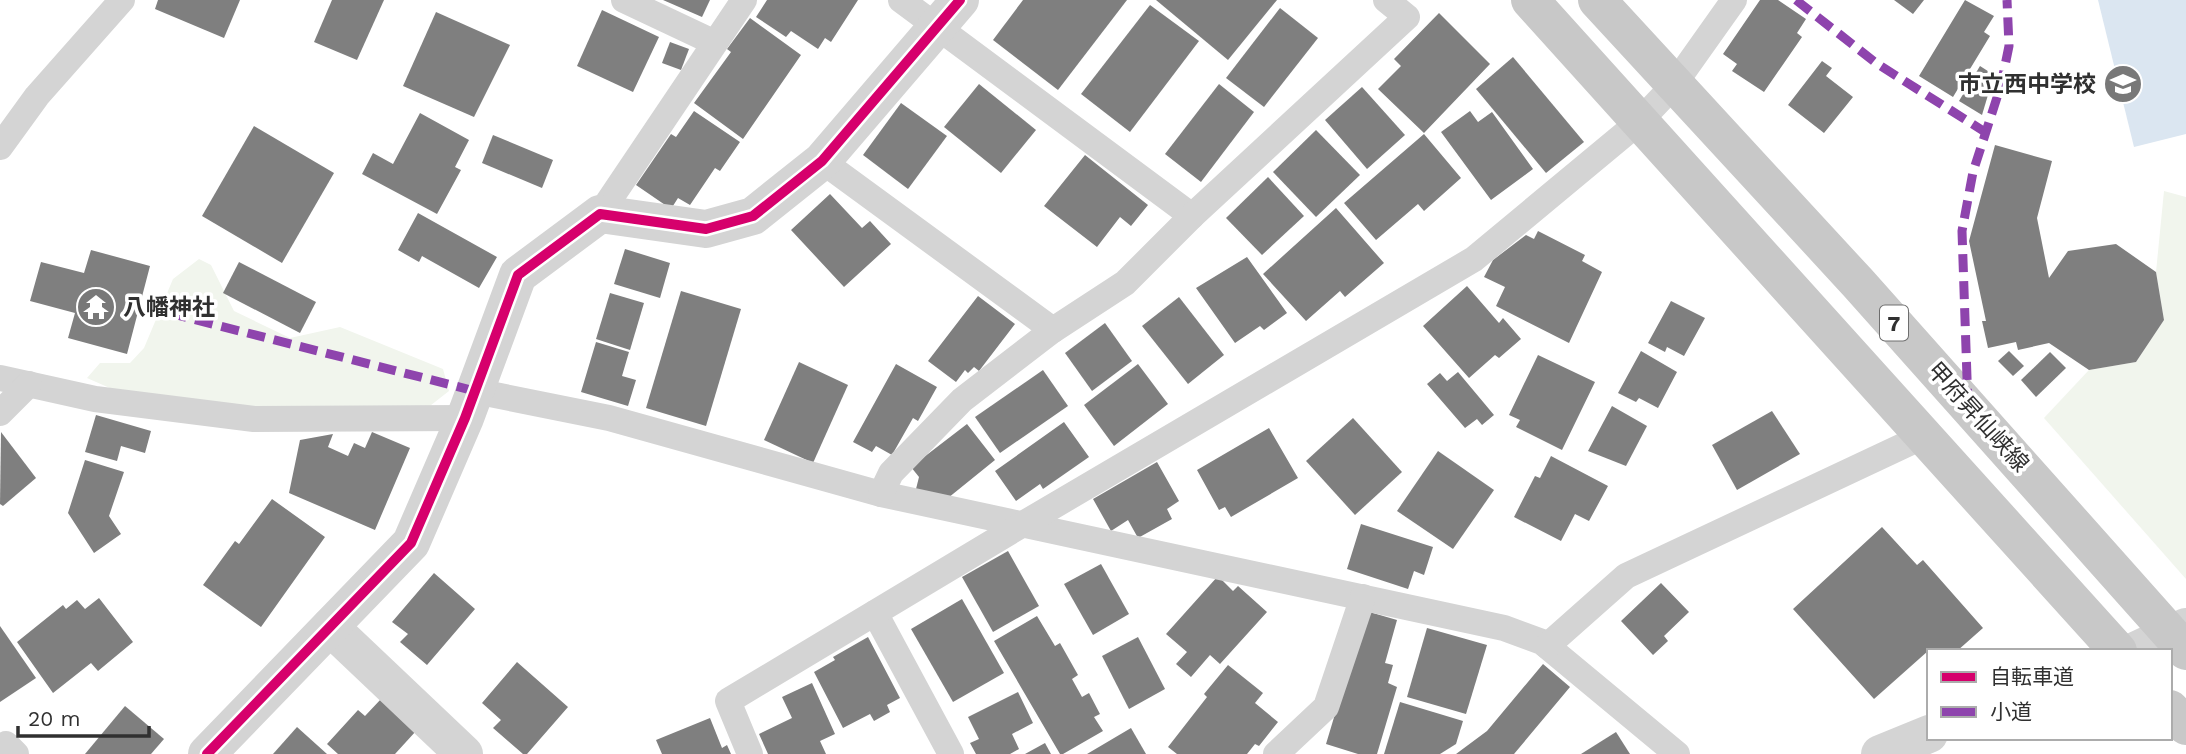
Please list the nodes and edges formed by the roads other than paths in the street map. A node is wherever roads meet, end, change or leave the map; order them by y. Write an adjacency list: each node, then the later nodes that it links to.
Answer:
1 (122, 0): 13 (lane)
2 (624, 0): 10 (lane)
3 (744, 0): 10 (lane)
4 (901, 0): 9 (lane)
5 (1386, 0): 16 (lane)
6 (1530, 0): 12 (main road, 7)
7 (1597, 0): 11 (main road, 甲府昇仙峡線 / 7)
8 (1734, 0): 11 (lane)
9 (950, 13): 14 (street); 16 (lane)
10 (713, 42): 15 (lane)
11 (1673, 86): 12 (lane); 28 (main road, 甲府昇仙峡線 / 7)
12 (1639, 122): 22 (main road, 7); 24 (lane)
13 (0, 147)
14 (822, 161): 15 (street); 17 (lane)
15 (600, 214): 20 (street)
16 (1192, 216): 17 (lane)
17 (1053, 330): 23 (lane)
18 (0, 377): 19 (lane)
19 (29, 384): 20 (lane); 21 (lane)
20 (470, 405): 23 (lane); 27 (street)
21 (0, 413)
22 (1923, 436): 29 (lane); 30 (main road, 7)
23 (881, 494): 24 (lane)
24 (1023, 524): 25 (lane); 26 (lane)
25 (1363, 597): 29 (lane); 39 (lane)
26 (875, 613): 37 (lane); 38 (lane)
27 (330, 627): 35 (street); 36 (street)
28 (2181, 637): 31 (street)
29 (1547, 646): 40 (lane)
30 (2116, 649)
31 (2142, 649)
32 (2172, 711): 33 (main road)
33 (2186, 726)
34 (1927, 735): 41 (street)
35 (207, 754)
36 (464, 754)
37 (750, 754)
38 (951, 754)
39 (1276, 754)
40 (1677, 754)
41 (1880, 754)

